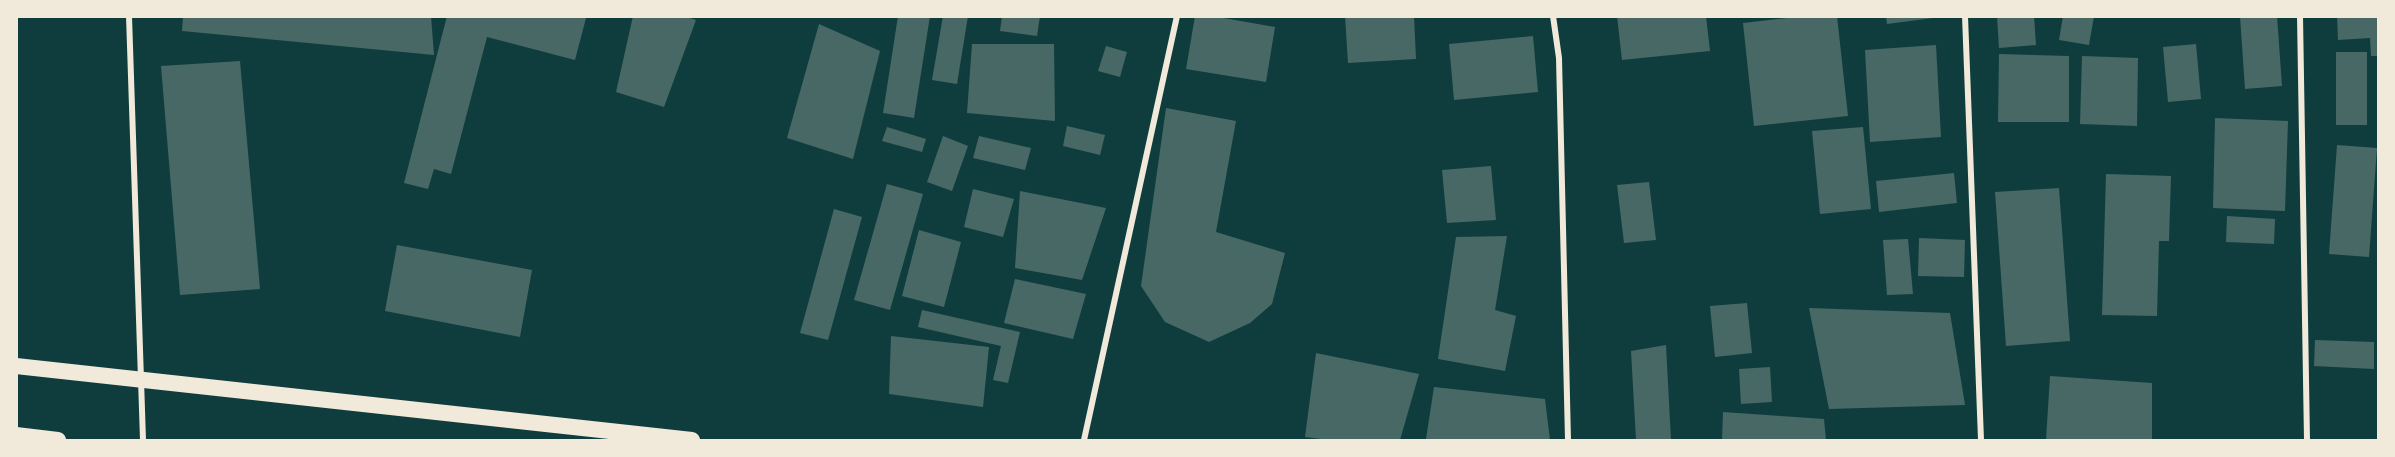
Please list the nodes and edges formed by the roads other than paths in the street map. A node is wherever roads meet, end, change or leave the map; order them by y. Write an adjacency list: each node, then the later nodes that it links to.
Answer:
1 (129, 16): 7 (street)
2 (1177, 16): 12 (street)
3 (1553, 16): 13 (street)
4 (1965, 16): 14 (street)
5 (2300, 16): 15 (street)
6 (16, 366): 7 (highway)
7 (141, 379): 10 (street); 11 (highway)
8 (16, 435): 9 (highway)
9 (58, 441)
10 (143, 441)
11 (692, 441)
12 (1084, 441)
13 (1568, 441)
14 (1981, 441)
15 (2307, 441)

